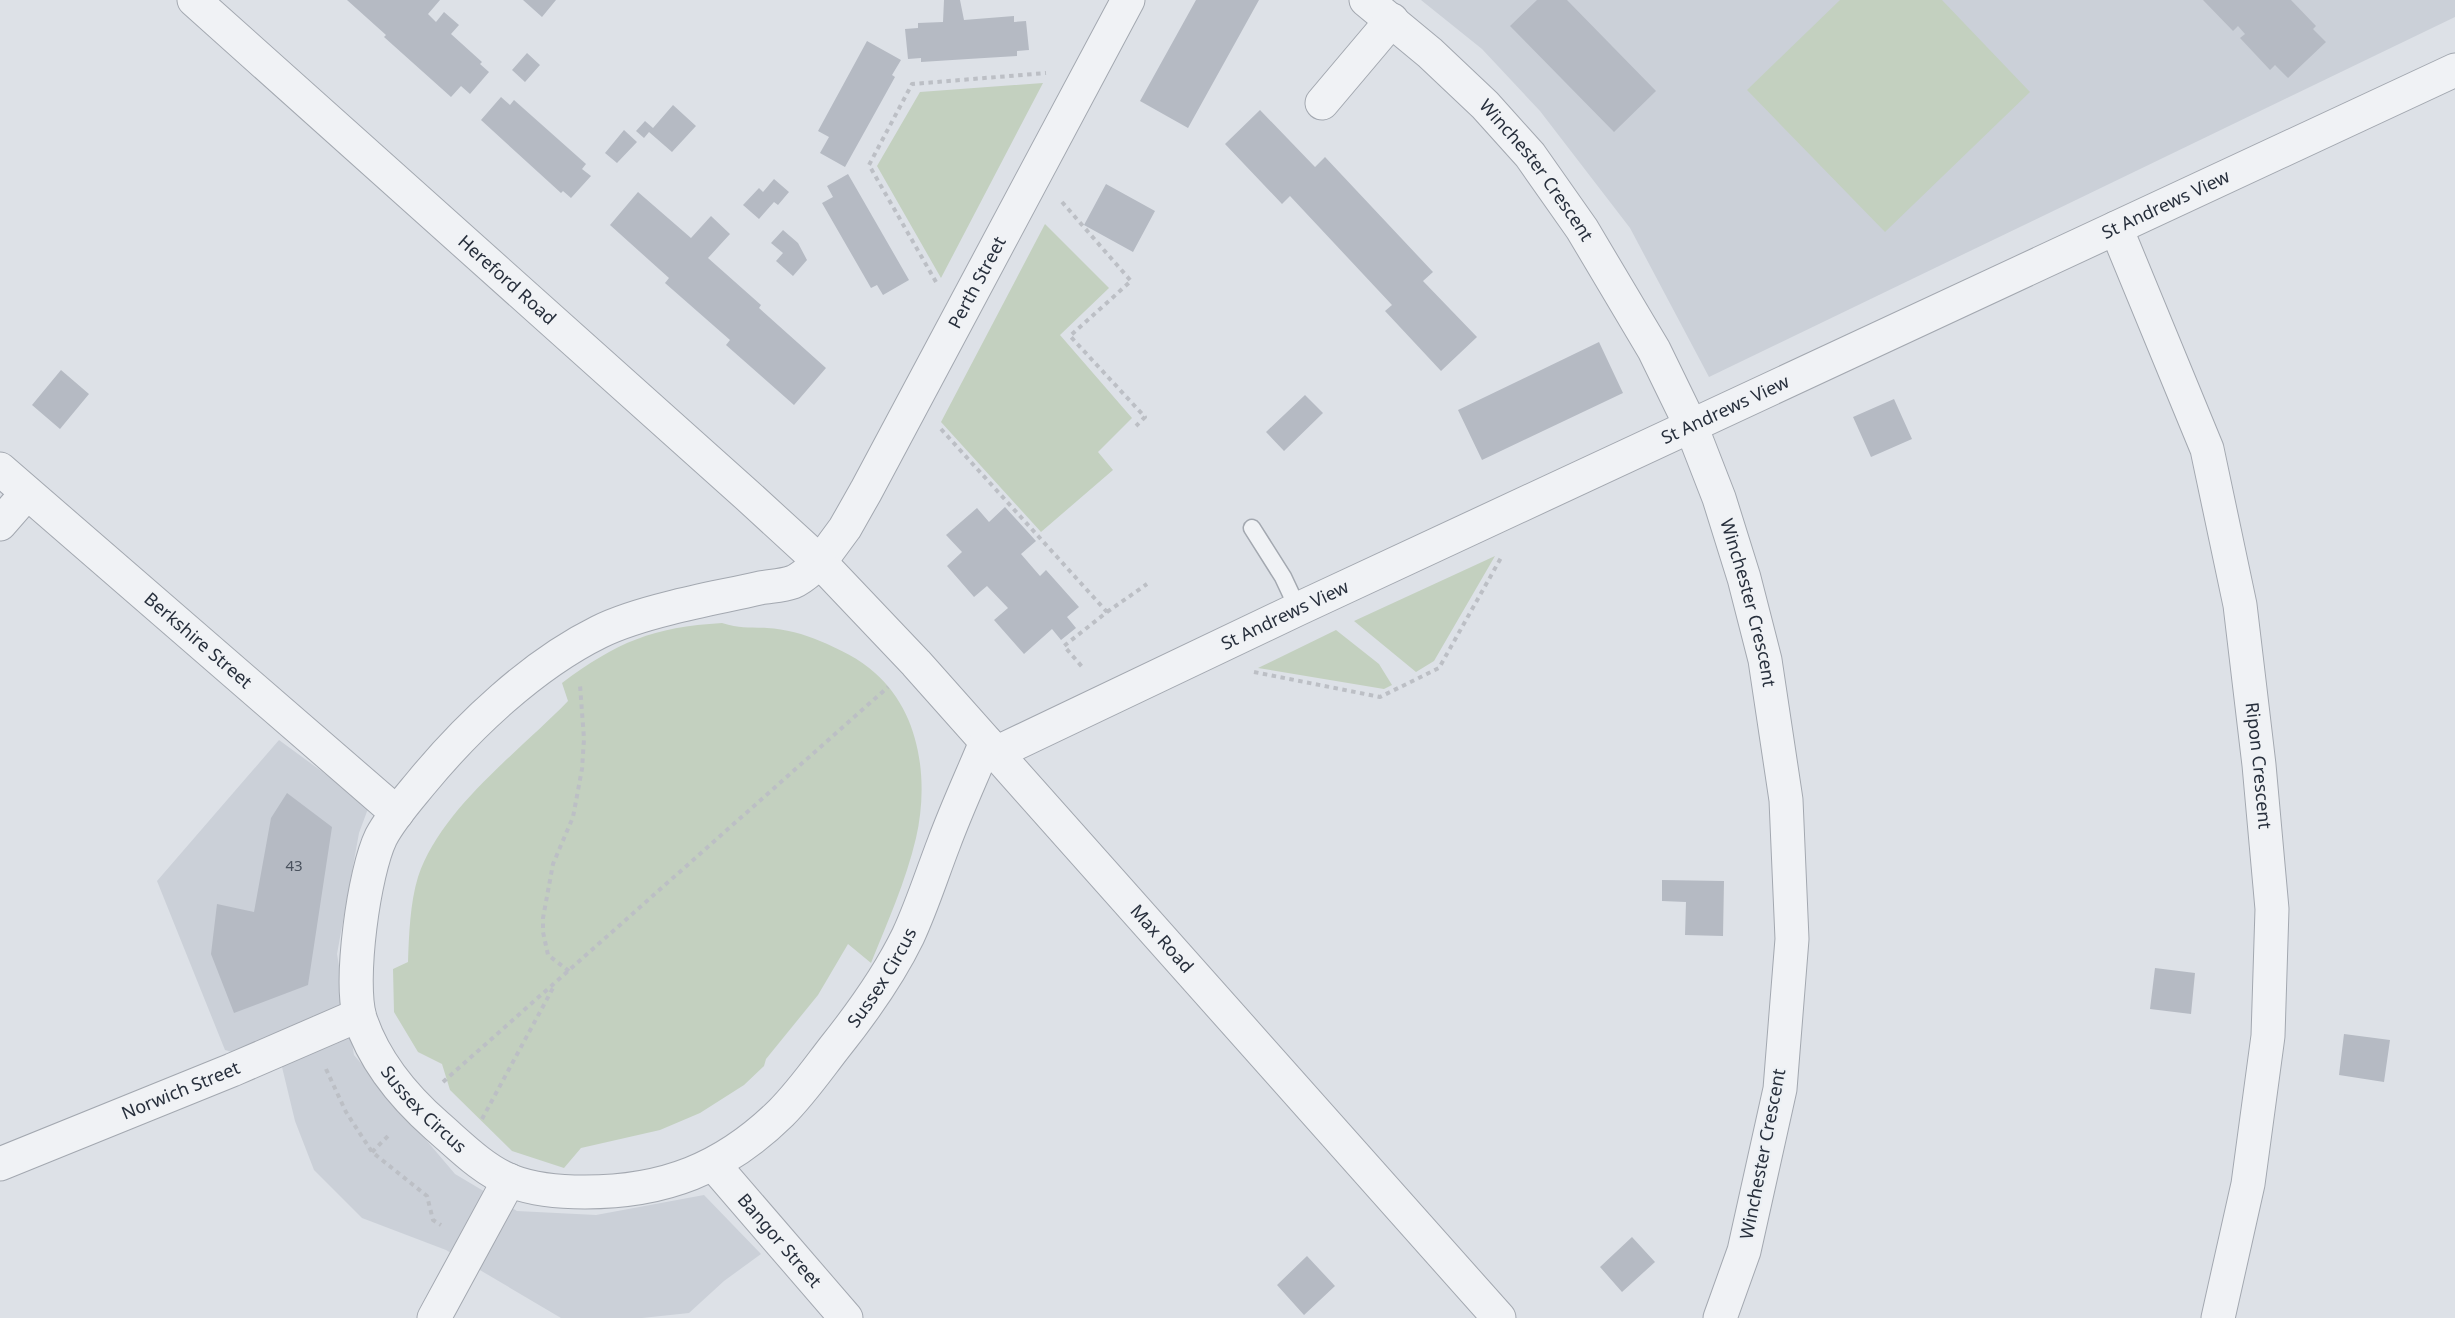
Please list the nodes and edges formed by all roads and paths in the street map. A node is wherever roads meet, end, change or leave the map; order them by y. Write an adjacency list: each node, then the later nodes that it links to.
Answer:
1 (194, 0): 19 (street, Hereford Road)
2 (1128, 0): 5 (street, Perth Street)
3 (1366, 0): 4 (street, Winchester Crescent)
4 (1392, 20): 7 (street); 13 (street, Winchester Crescent)
5 (1092, 69): 8 (street, Perth Street); 10 (path)
6 (2455, 70): 9 (street, St Andrews View)
7 (1322, 103)
8 (1036, 172): 10 (street, Perth Street); 12 (path)
9 (2116, 228): 13 (street, St Andrews View); 43 (street, Ripon Crescent)
10 (958, 319): 11 (street, Perth Street)
11 (915, 400): 19 (street, Perth Street); 22 (path)
12 (1136, 426)
13 (1691, 426): 16 (street, St Andrews View); 42 (street, Winchester Crescent)
14 (0, 469): 15 (street, Berkshire Street)
15 (27, 493): 17 (street); 28 (street, Berkshire Street)
16 (1523, 504): 21 (street, St Andrews View); 25 (path)
17 (0, 524)
18 (1252, 528): 21 (lane)
19 (820, 562): 23 (street, Sussex Circus); 24 (street, Max Road)
20 (1147, 584): 22 (path)
21 (1298, 609): 26 (street, St Andrews View)
22 (1107, 612): 26 (path)
23 (563, 653): 28 (street, Sussex Circus); 29 (path)
24 (916, 663): 27 (street, Max Road); 29 (path)
25 (1251, 672)
26 (1111, 699): 27 (street, St Andrews View)
27 (991, 748): 36 (street, Sussex Circus); 41 (street, Max Road)
28 (397, 813): 31 (street, Sussex Circus)
29 (569, 971): 30 (path)
30 (554, 984): 33 (path); 34 (path)
31 (359, 1015): 32 (street, Norwich Street); 33 (street, Sussex Circus)
32 (310, 1036): 35 (street, Norwich Street); 38 (path)
33 (417, 1107): 34 (street, Sussex Circus)
34 (466, 1150): 37 (street, Sussex Circus)
35 (0, 1164)
36 (714, 1165): 37 (street, Sussex Circus); 40 (street, Bangor Street)
37 (509, 1180): 38 (street)
38 (474, 1246): 39 (street)
39 (434, 1318)
40 (846, 1318)
41 (1499, 1318)
42 (1720, 1318)
43 (2218, 1318)

